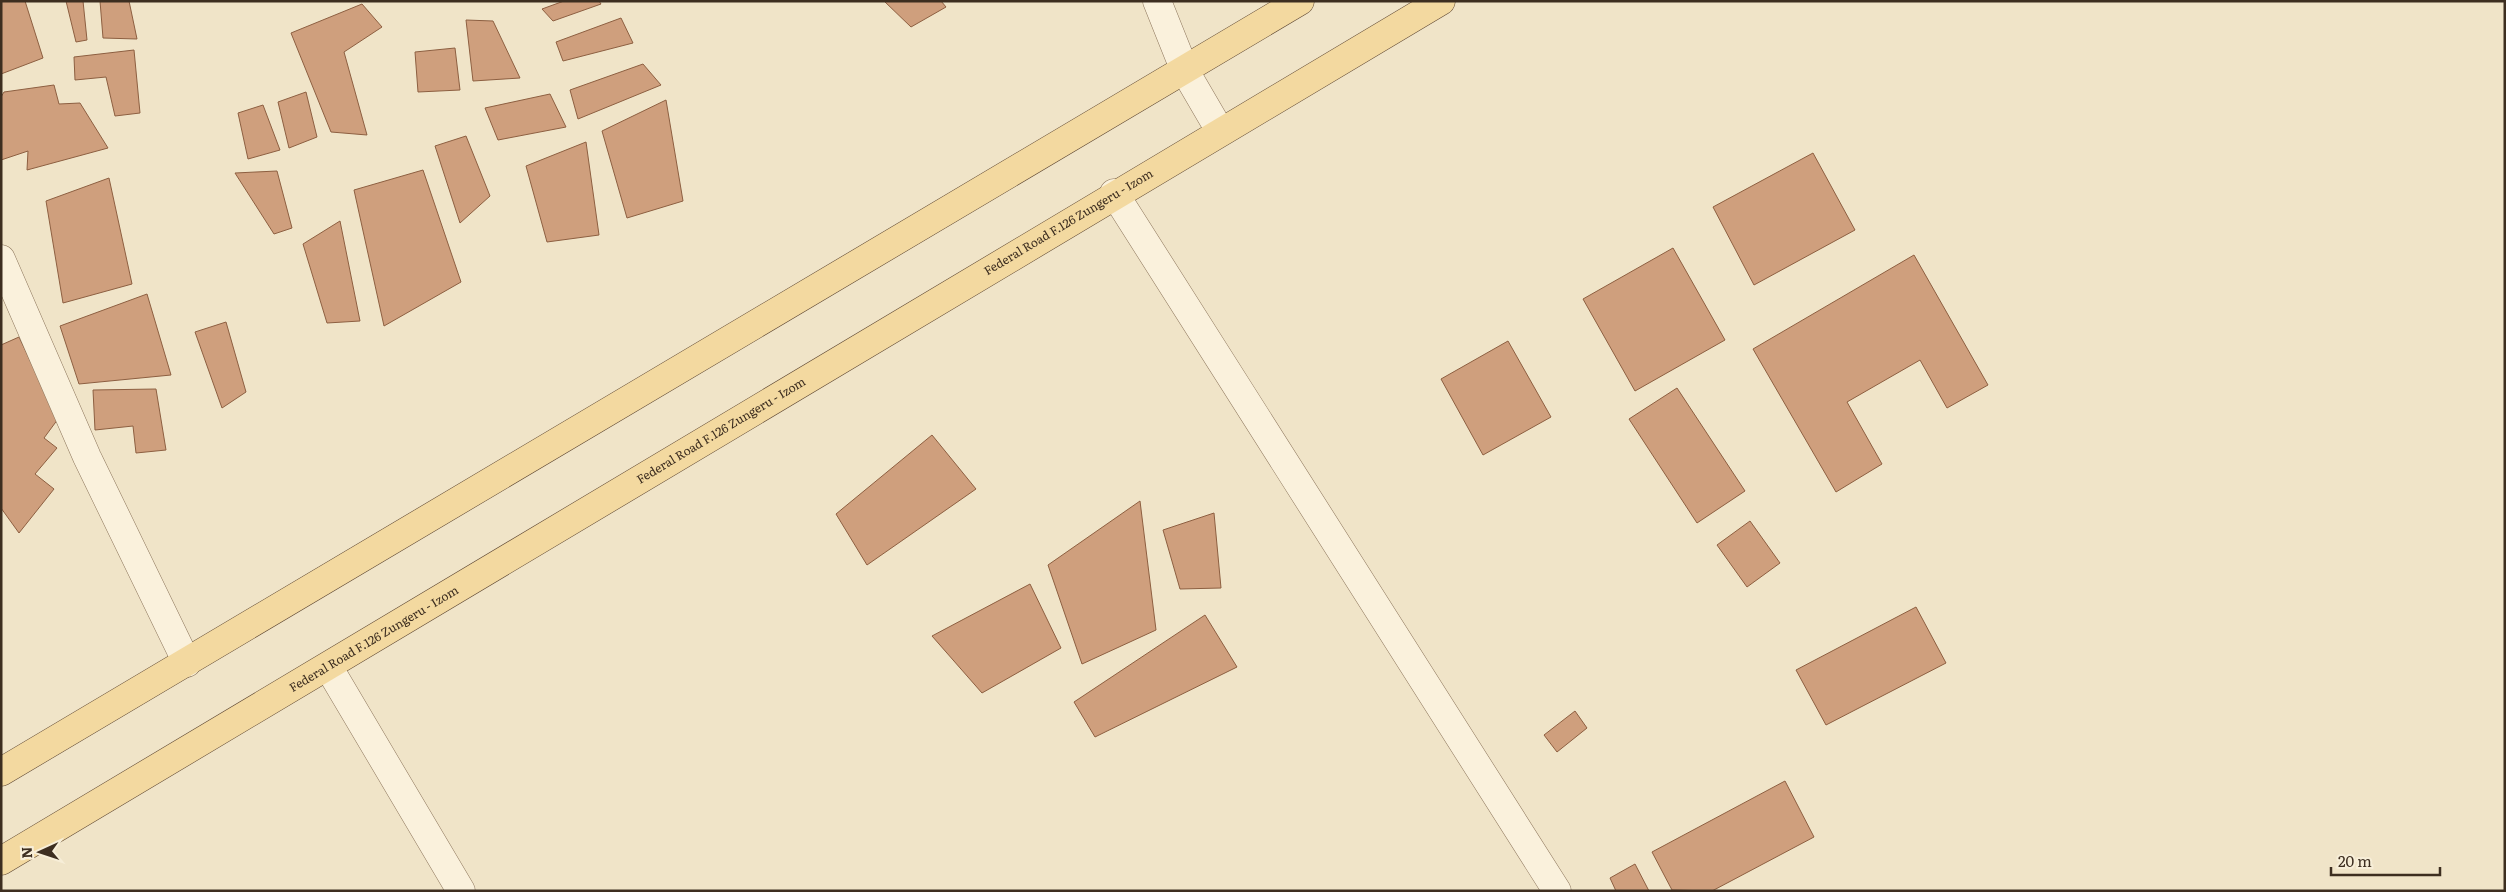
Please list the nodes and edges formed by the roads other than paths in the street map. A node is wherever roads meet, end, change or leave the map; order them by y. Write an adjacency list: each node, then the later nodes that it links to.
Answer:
1 (1157, 1): 4 (street)
2 (1300, 1): 4 (main road)
3 (1441, 1): 5 (main road, Federal Road F.126 Zungeru - Izom)
4 (1186, 71): 5 (street); 8 (main road)
5 (1220, 131): 6 (main road, Federal Road F.126 Zungeru - Izom)
6 (1114, 193): 9 (main road, Federal Road F.126 Zungeru - Izom); 13 (street)
7 (1, 259): 8 (street)
8 (186, 663): 10 (main road)
9 (329, 668): 11 (main road, Federal Road F.126 Zungeru - Izom); 12 (street)
10 (1, 772)
11 (1, 861)
12 (461, 891)
13 (1557, 891)

